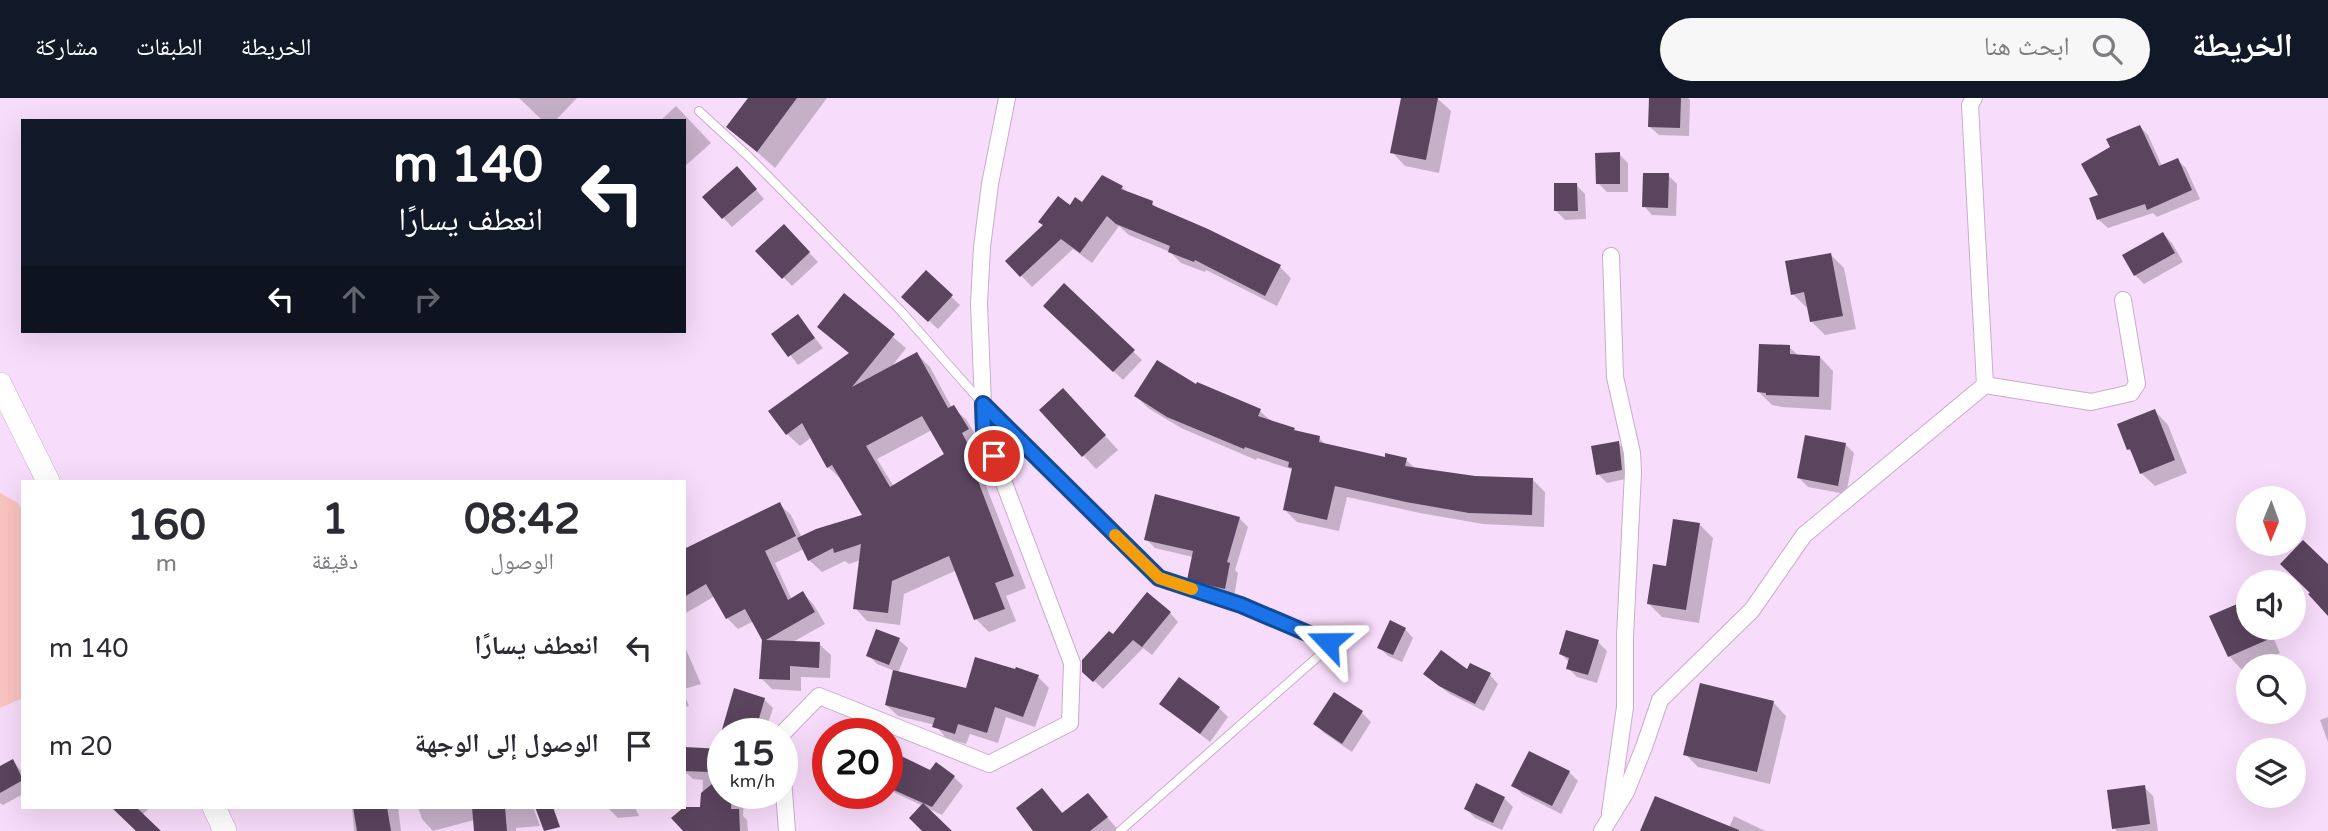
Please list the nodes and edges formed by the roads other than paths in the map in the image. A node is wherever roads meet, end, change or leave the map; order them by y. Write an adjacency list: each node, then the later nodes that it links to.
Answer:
1 (1007, 98): 8 (street)
2 (1974, 98): 7 (street)
3 (699, 111): 8 (lane)
4 (1611, 256): 13 (street)
5 (2123, 300): 7 (street)
6 (0, 384): 9 (street)
7 (1985, 385): 13 (street)
8 (983, 404): 10 (street); 16 (lane)
9 (48, 480)
10 (798, 718)
11 (215, 809): 14 (street)
12 (785, 809): 15 (street)
13 (1605, 827)
14 (225, 831)
15 (787, 831)
16 (1120, 831)

